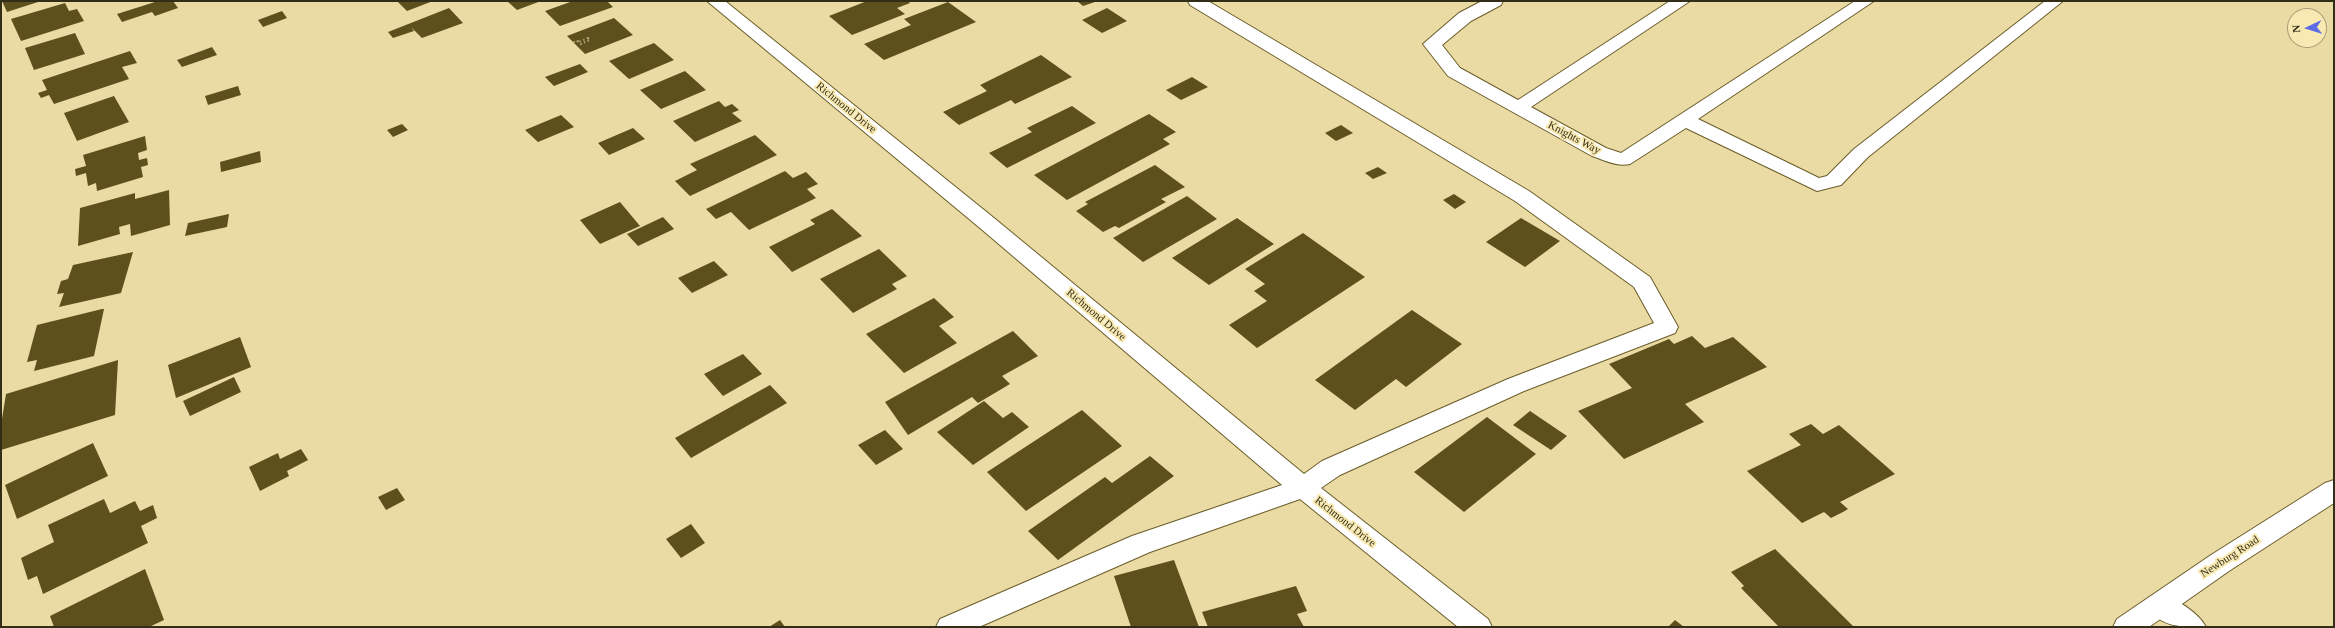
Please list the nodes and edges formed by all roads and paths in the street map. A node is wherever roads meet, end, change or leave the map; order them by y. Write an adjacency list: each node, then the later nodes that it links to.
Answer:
1 (715, 1): 9 (street, Richmond Drive)
2 (1196, 1): 9 (street)
3 (1495, 1): 7 (street, Knights Way)
4 (1682, 1): 7 (street)
5 (1866, 1): 8 (street, Knights Way)
6 (2055, 1): 8 (street)
7 (1519, 107): 8 (street, Knights Way)
8 (1685, 120)
9 (1303, 488): 12 (street); 13 (street, Richmond Drive)
10 (2334, 490): 11 (street, Newburg Road)
11 (2160, 605): 14 (street, Newburg Road); 15 (street)
12 (950, 627)
13 (1478, 627)
14 (2127, 627)
15 (2192, 627)

